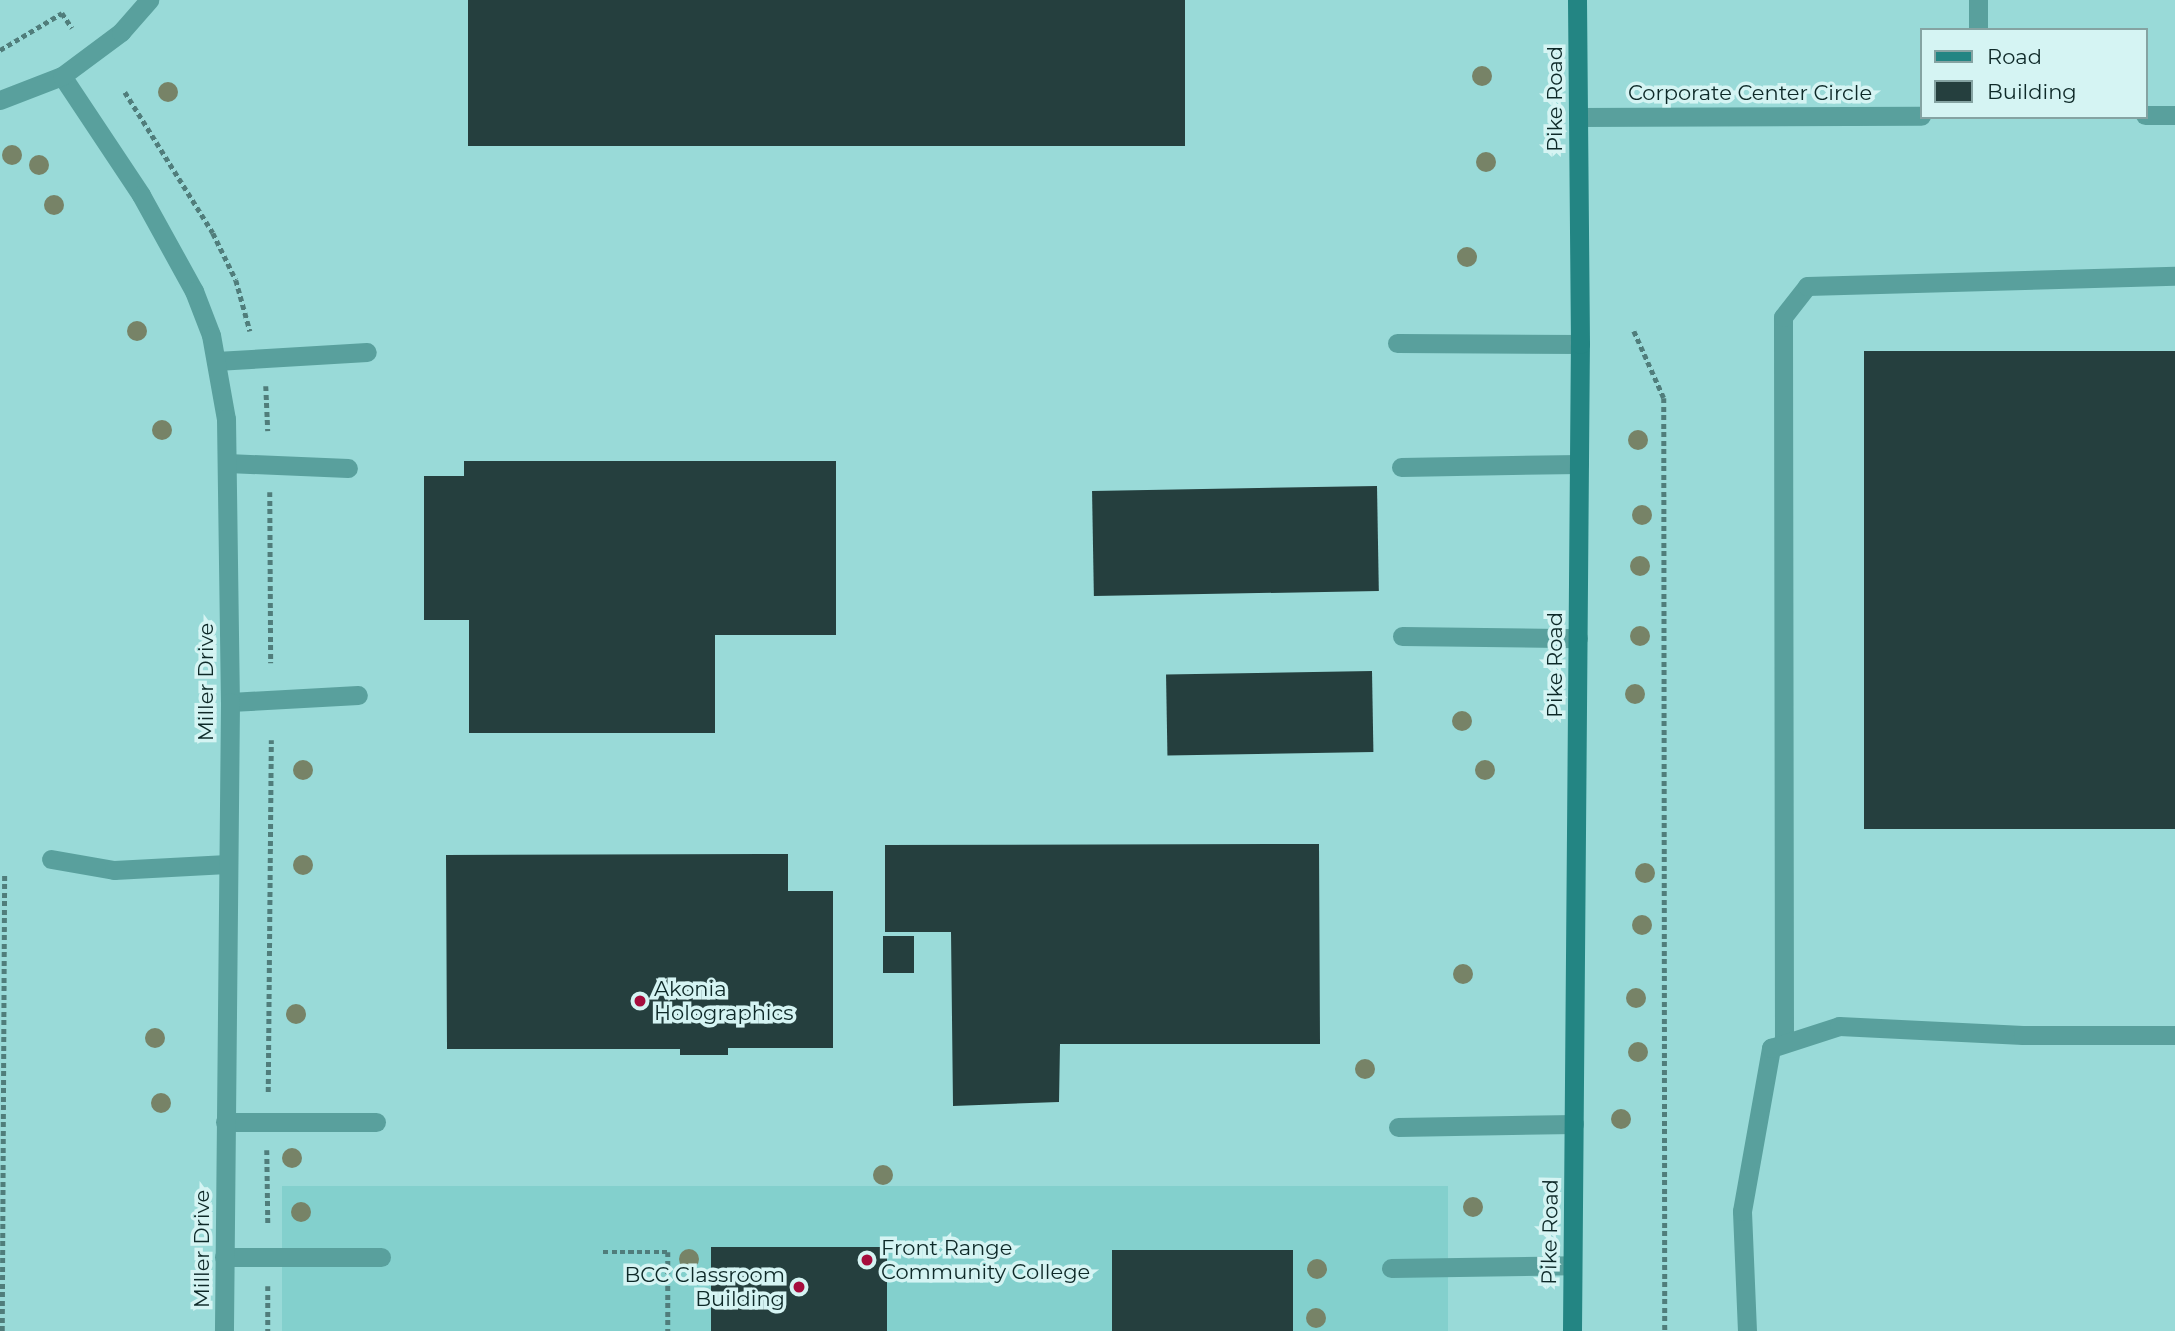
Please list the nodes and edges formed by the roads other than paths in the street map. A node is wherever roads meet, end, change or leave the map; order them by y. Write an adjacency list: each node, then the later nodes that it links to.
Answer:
1 (149, 0): 5 (street)
2 (1577, 0): 10 (main road, Pike Road)
3 (1978, 0): 4 (street)
4 (1978, 28)
5 (62, 76): 6 (street); 15 (street, Miller Drive)
6 (0, 100)
7 (2147, 115): 8 (street)
8 (2175, 115)
9 (1920, 116): 10 (street, Corporate Center Circle)
10 (1578, 117): 13 (main road, Pike Road)
11 (2175, 276): 27 (street)
12 (1397, 343): 13 (street)
13 (1580, 344): 17 (main road, Pike Road)
14 (368, 352): 15 (street)
15 (216, 361): 16 (street, Miller Drive)
16 (227, 463): 19 (street); 23 (street, Miller Drive)
17 (1579, 464): 18 (street); 21 (main road, Pike Road)
18 (1401, 467)
19 (348, 468)
20 (1402, 636): 21 (street)
21 (1578, 638): 30 (main road, Pike Road)
22 (358, 695): 23 (street)
23 (230, 702): 25 (street, Miller Drive)
24 (51, 859): 25 (street)
25 (227, 864): 28 (street, Miller Drive)
26 (2175, 1035): 27 (street)
27 (1784, 1043): 38 (street)
28 (225, 1122): 29 (street); 32 (street, Miller Drive)
29 (376, 1122)
30 (1574, 1124): 31 (street); 34 (main road, Pike Road)
31 (1398, 1127)
32 (224, 1256): 33 (street); 36 (street, Miller Drive)
33 (381, 1256)
34 (1572, 1265): 35 (street); 37 (main road, Pike Road)
35 (1391, 1268)
36 (225, 1331)
37 (1572, 1331)
38 (1747, 1331)

